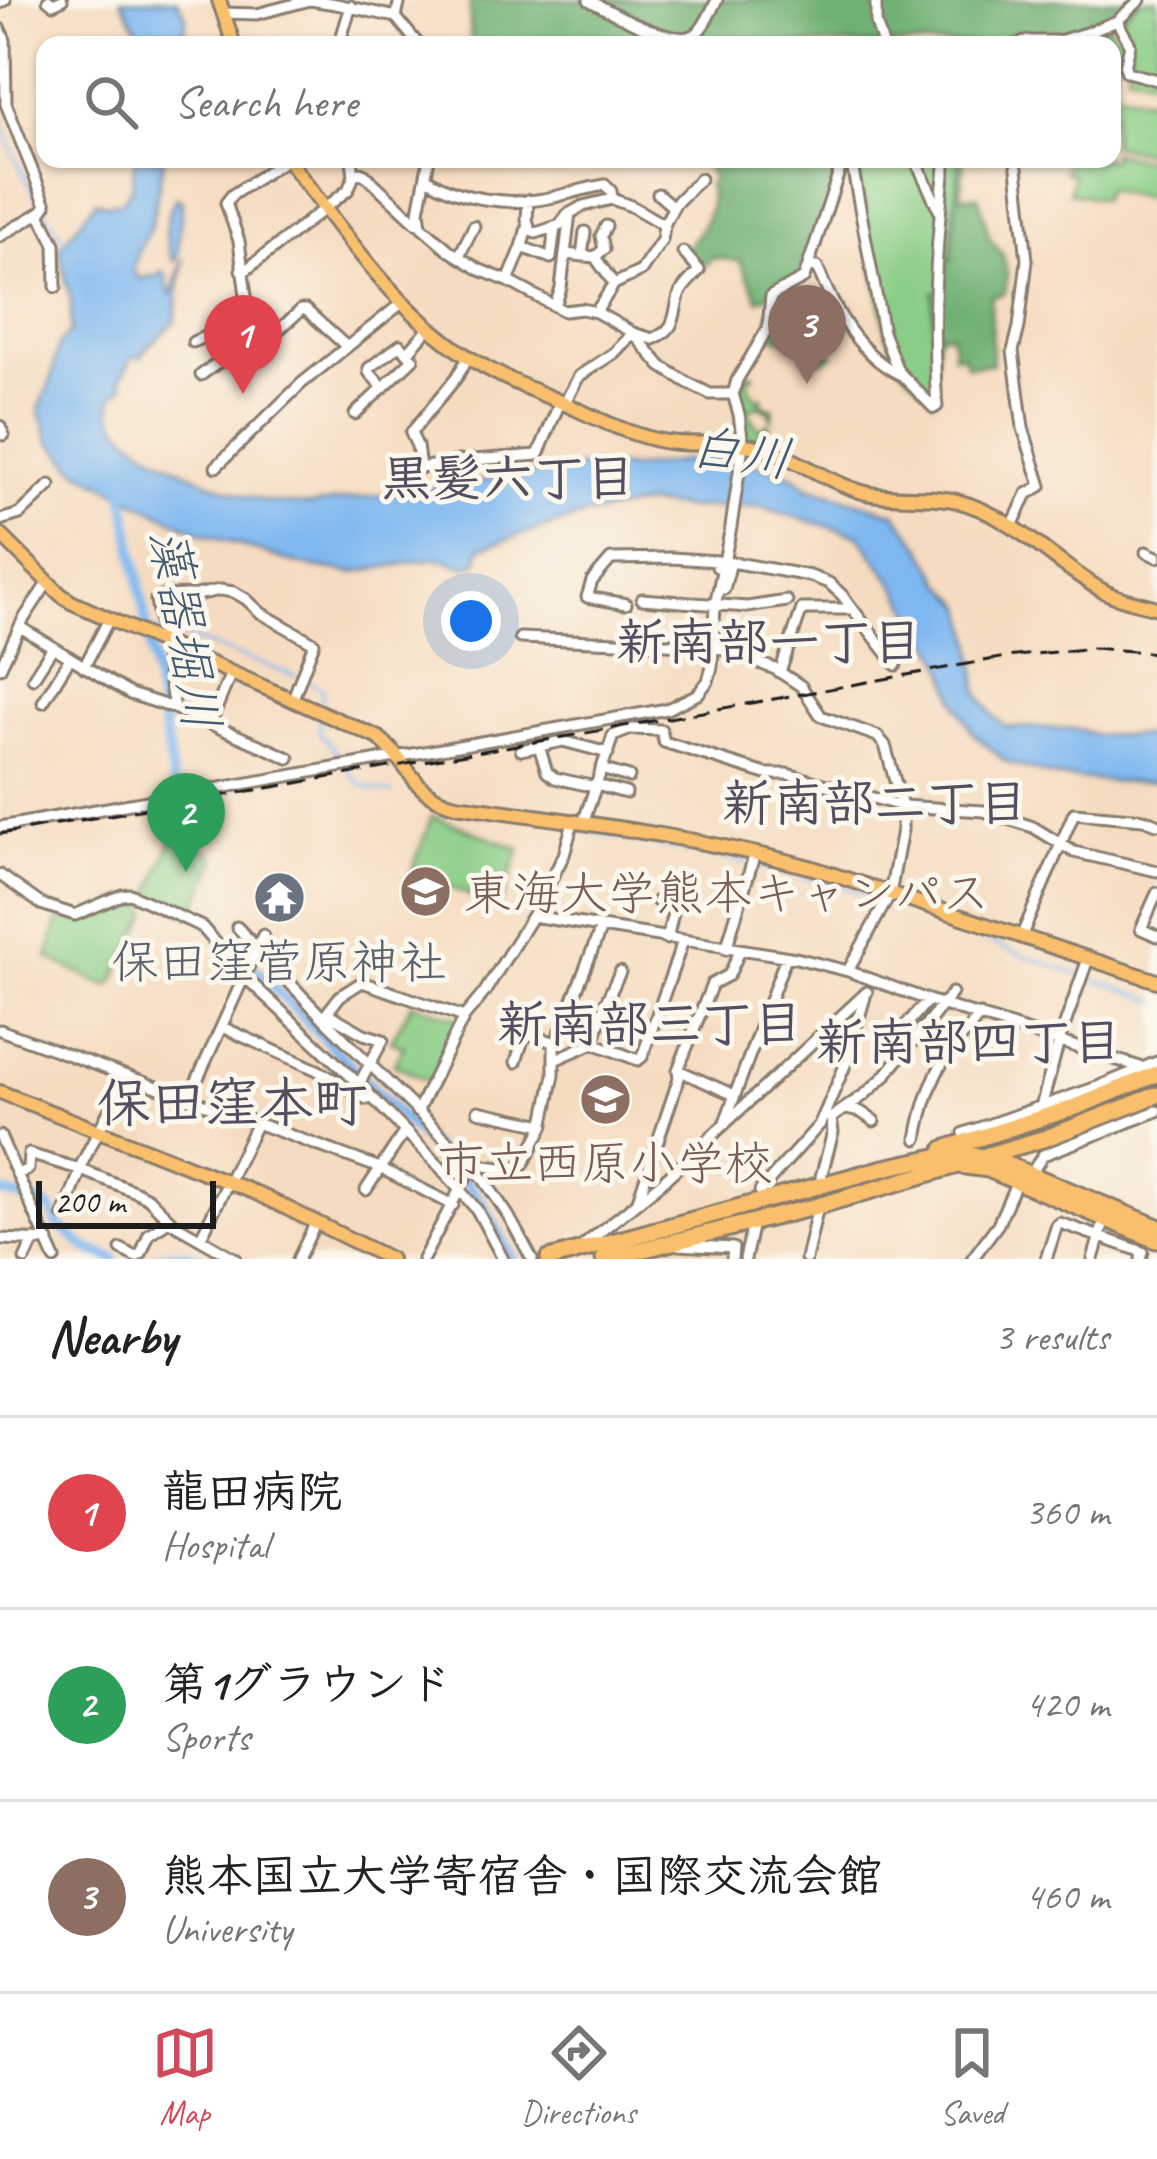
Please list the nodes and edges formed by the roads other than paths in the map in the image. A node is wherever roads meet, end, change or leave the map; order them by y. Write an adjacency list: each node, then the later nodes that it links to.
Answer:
1 (49, 0): 2 (street)
2 (62, 0)
3 (247, 0): 12 (street)
4 (400, 0): 13 (street)
5 (589, 0): 19 (street)
6 (717, 0): 20 (street)
7 (876, 0): 21 (street)
8 (1139, 0): 14 (street)
9 (371, 5): 11 (street); 13 (street)
10 (221, 6): 12 (street); 16 (main road)
11 (351, 6): 12 (street); 17 (street)
12 (249, 14)
13 (396, 17): 18 (street)
14 (1117, 21): 22 (street); 23 (street)
15 (0, 28): 41 (street)
16 (231, 36)
17 (342, 36)
18 (411, 36)
19 (672, 36)
20 (685, 36)
21 (880, 36)
22 (1079, 36)
23 (1157, 80)
24 (273, 168): 60 (street)
25 (294, 168): 40 (main road)
26 (353, 168): 33 (street)
27 (428, 168): 34 (street)
28 (842, 168): 59 (street)
29 (852, 168): 78 (street)
30 (918, 168): 42 (street)
31 (945, 168): 42 (street)
32 (1017, 168): 87 (street)
33 (354, 176): 40 (street); 45 (street)
34 (427, 178): 38 (street); 45 (street)
35 (700, 179): 39 (street)
36 (658, 194): 39 (street)
37 (612, 199): 38 (street); 43 (street); 44 (street)
38 (528, 200): 49 (street)
39 (673, 207): 44 (street)
40 (326, 208): 60 (street); 64 (main road)
41 (42, 210): 51 (street); 63 (street)
42 (939, 210): 78 (street)
43 (570, 213): 48 (street); 58 (street)
44 (664, 225): 62 (street)
45 (421, 226): 54 (street)
46 (474, 226): 54 (street)
47 (606, 226): 56 (street)
48 (555, 227): 49 (street); 57 (street)
49 (530, 231): 52 (street)
50 (585, 232): 55 (street)
51 (1, 233)
52 (522, 247): 57 (street); 61 (street)
53 (682, 252): 71 (street)
54 (459, 256): 61 (street)
55 (582, 256): 56 (street); 58 (street)
56 (595, 257): 62 (street)
57 (551, 258): 58 (street)
58 (565, 259): 65 (street)
59 (808, 266): 78 (street); 80 (street)
60 (241, 270): 68 (street)
61 (508, 281): 65 (street)
62 (614, 284): 66 (street)
63 (56, 287)
64 (404, 302): 67 (street); 69 (main road)
65 (555, 306): 66 (street)
66 (596, 312): 71 (street)
67 (381, 320): 70 (street); 74 (street)
68 (232, 324): 72 (street); 73 (street)
69 (429, 328): 75 (street); 76 (main road)
70 (392, 332)
71 (633, 333): 80 (street); 81 (street)
72 (193, 342)
73 (244, 344): 74 (street); 77 (street)
74 (346, 346): 84 (street)
75 (408, 352): 79 (street); 79 (street)
76 (468, 357): 81 (main road); 81 (street)
77 (201, 375)
78 (901, 375)
79 (383, 388): 82 (street)
80 (733, 394): 83 (street)
81 (562, 403): 83 (main road)
82 (355, 415)
83 (742, 452): 87 (main road); 93 (street)
84 (216, 467)
85 (50, 485): 86 (street)
86 (0, 519)
87 (1012, 526): 94 (main road)
88 (0, 534): 89 (main road)
89 (48, 582): 96 (main road); 97 (street)
90 (642, 599): 93 (street)
91 (788, 601): 93 (street)
92 (626, 604): 93 (street)
93 (715, 605): 95 (street); 100 (street)
94 (1157, 608)
95 (851, 609): 103 (street); 106 (street)
96 (109, 620): 99 (main road); 104 (street)
97 (20, 627): 101 (street); 105 (street)
98 (520, 638): 100 (street)
99 (162, 642): 107 (main road); 109 (street); 111 (street)
100 (714, 646): 106 (street); 116 (street)
101 (52, 647): 102 (street); 108 (street)
102 (70, 658): 104 (street); 110 (street)
103 (896, 665)
104 (84, 667): 111 (street)
105 (0, 668)
106 (780, 672): 122 (street)
107 (231, 674): 109 (main road); 112 (street)
108 (33, 678)
109 (292, 701): 116 (main road)
110 (43, 702)
111 (174, 708): 112 (street)
112 (210, 724): 117 (street)
113 (539, 746): 114 (street); 115 (street); 120 (street)
114 (521, 750)
115 (608, 753): 118 (street); 122 (street)
116 (399, 756): 123 (main road); 125 (street)
117 (289, 758)
118 (601, 770): 119 (street); 120 (street)
119 (629, 777)
120 (596, 786): 121 (street); 123 (street)
121 (626, 793)
122 (902, 806): 126 (street); 132 (street)
123 (578, 822): 127 (main road); 135 (street)
124 (1157, 824): 126 (street)
125 (0, 827)
126 (1062, 844): 128 (street); 140 (street)
127 (755, 853): 132 (main road); 143 (street)
128 (1157, 871)
129 (0, 874): 150 (street)
130 (678, 891): 134 (street)
131 (1157, 892): 139 (street)
132 (890, 894): 140 (main road); 148 (street)
133 (657, 901): 134 (street)
134 (674, 907): 141 (street)
135 (532, 916): 137 (street); 158 (street)
136 (238, 927): 144 (street)
137 (601, 928): 141 (street); 163 (street)
138 (263, 935): 144 (street)
139 (1157, 936)
140 (1021, 937): 147 (main road)
141 (667, 939): 142 (street)
142 (682, 941): 143 (street); 164 (street)
143 (727, 949): 145 (street)
144 (256, 950): 150 (street); 156 (street)
145 (740, 951): 146 (street); 168 (street)
146 (786, 957): 148 (street); 173 (street)
147 (1088, 959): 151 (main road); 162 (street)
148 (848, 971): 152 (street)
149 (620, 972): 164 (street)
150 (246, 975): 159 (street); 171 (street)
151 (1157, 981)
152 (869, 987): 154 (street); 182 (street); 186 (street)
153 (952, 993): 155 (street)
154 (928, 1000): 155 (street); 161 (street)
155 (946, 1004): 157 (street); 178 (street)
156 (325, 1015): 158 (street); 167 (street); 167 (street)
157 (980, 1015): 162 (street); 191 (street)
158 (464, 1017): 181 (street)
159 (222, 1028): 175 (street); 176 (street)
160 (0, 1030): 170 (street)
161 (895, 1038)
162 (1059, 1041): 169 (street); 177 (street)
163 (556, 1043): 165 (street); 166 (street)
164 (593, 1043): 165 (street)
165 (554, 1060): 185 (street)
166 (516, 1062)
167 (370, 1065): 171 (street); 181 (street)
168 (678, 1070): 173 (street); 207 (street)
169 (1152, 1070): 177 (street); 189 (highway)
170 (128, 1076): 175 (street); 187 (street)
171 (360, 1082): 176 (street)
172 (0, 1092): 187 (main road)
173 (734, 1095): 186 (street)
174 (1157, 1095): 192 (highway)
175 (189, 1098): 184 (street)
176 (381, 1107): 188 (street)
177 (1041, 1107): 193 (street)
178 (845, 1108): 182 (street); 183 (street)
179 (478, 1111): 185 (street)
180 (1157, 1111): 201 (street)
181 (417, 1112): 196 (street)
182 (827, 1116): 203 (street); 206 (street)
183 (874, 1121)
184 (257, 1123): 197 (street); 202 (street)
185 (544, 1125): 196 (street)
186 (723, 1127): 207 (street)
187 (99, 1130): 199 (street); 202 (main road)
188 (405, 1131): 197 (street); 204 (street)
189 (997, 1132): 193 (highway); 194 (highway)
190 (0, 1136): 200 (street)
191 (917, 1139)
192 (1040, 1140): 194 (highway); 201 (highway)
193 (966, 1142): 198 (highway)
194 (987, 1156): 195 (highway); 198 (highway); 201 (highway)
195 (958, 1165): 201 (highway); 209 (highway)
196 (473, 1167): 204 (street); 234 (street)
197 (380, 1168): 205 (street); 208 (street)
198 (884, 1168): 203 (highway)
199 (80, 1169): 200 (street); 211 (street); 212 (street)
200 (17, 1174): 221 (street)
201 (1020, 1175): 210 (highway); 239 (street)
202 (226, 1182): 214 (main road); 216 (street)
203 (824, 1184): 206 (highway)
204 (460, 1189): 208 (street); 233 (street)
205 (366, 1190)
206 (758, 1198): 225 (highway)
207 (638, 1200): 225 (street)
208 (453, 1205): 232 (street)
209 (818, 1206): 215 (highway); 238 (street)
210 (1106, 1212): 213 (highway); 217 (street); 220 (highway)
211 (63, 1215)
212 (170, 1220): 216 (street); 224 (street)
213 (1153, 1221)
214 (316, 1222): 223 (main road); 230 (street)
215 (749, 1228): 222 (highway); 237 (street)
216 (201, 1237): 229 (street)
217 (1100, 1237): 240 (street); 241 (street); 242 (street)
218 (0, 1240): 219 (street)
219 (34, 1240): 221 (street); 227 (street)
220 (1157, 1240)
221 (48, 1241): 228 (street)
222 (674, 1241): 236 (highway); 237 (street)
223 (360, 1244): 226 (street); 231 (main road)
224 (121, 1250)
225 (576, 1251): 235 (highway)
226 (351, 1258)
227 (25, 1259)
228 (55, 1259)
229 (236, 1259)
230 (298, 1259)
231 (390, 1259)
232 (423, 1259)
233 (503, 1259)
234 (532, 1259)
235 (549, 1259)
236 (604, 1259)
237 (739, 1259)
238 (806, 1259)
239 (972, 1259)
240 (1046, 1259)
241 (1094, 1259)
242 (1141, 1259)

